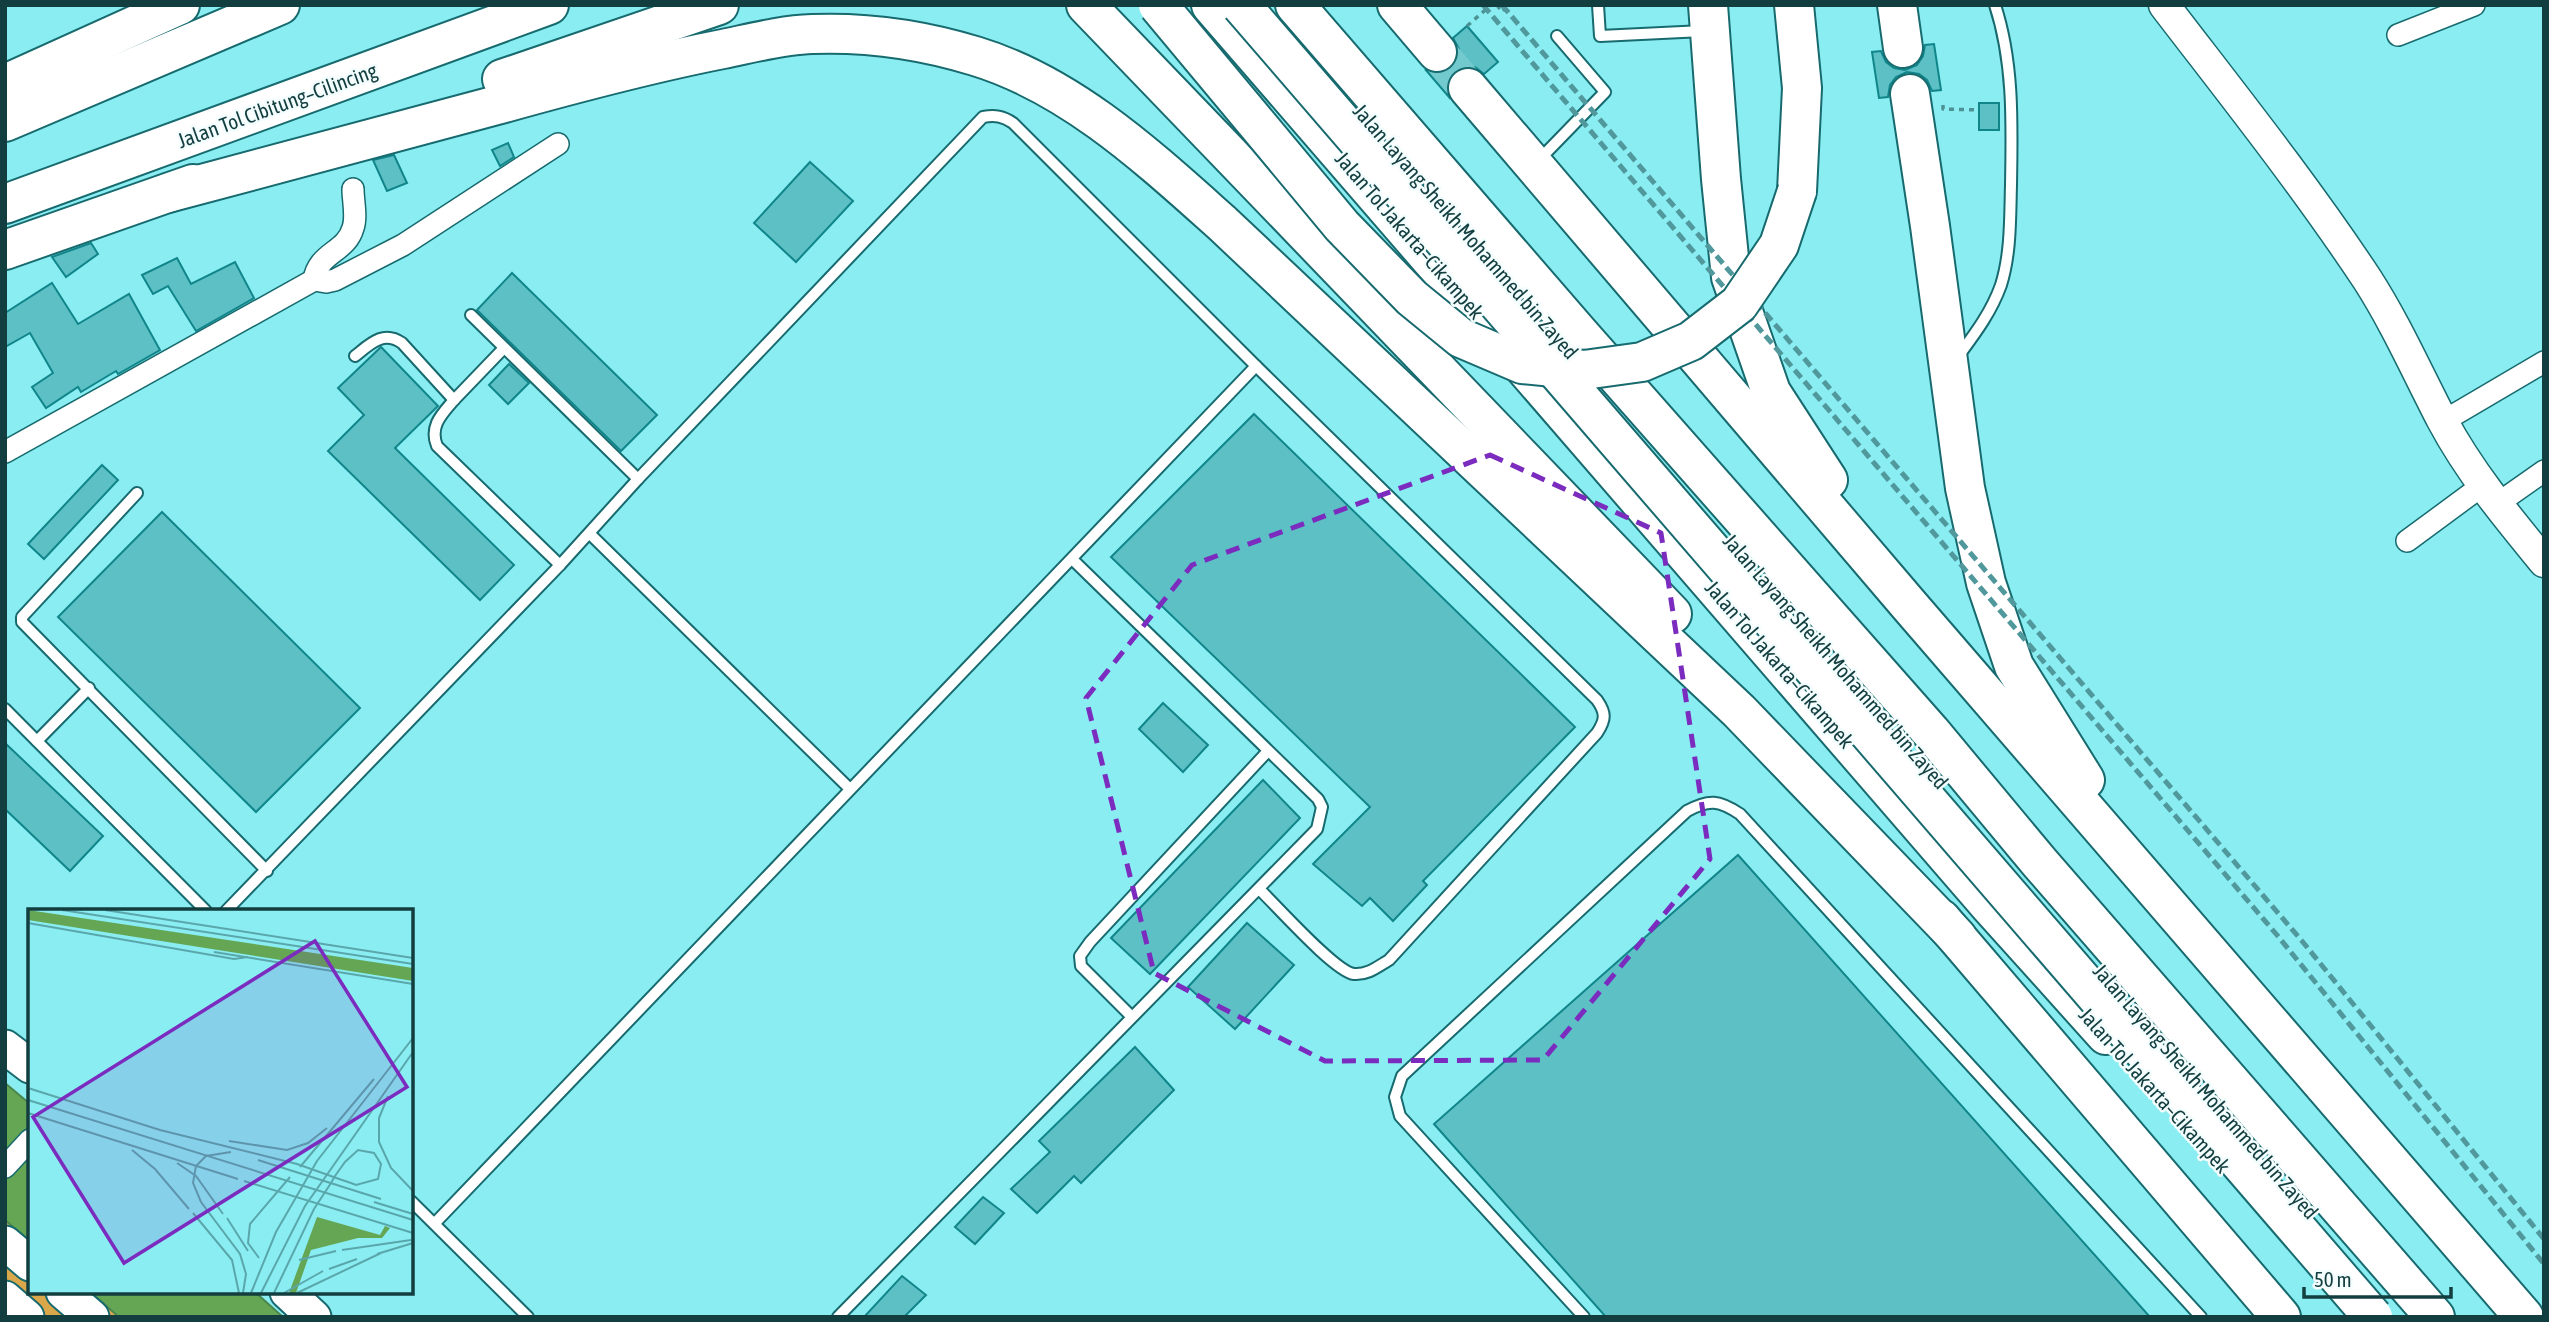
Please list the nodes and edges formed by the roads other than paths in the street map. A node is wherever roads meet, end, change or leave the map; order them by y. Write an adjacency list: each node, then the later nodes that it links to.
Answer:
1 (180, 5): 23 (highway)
2 (280, 5): 26 (highway)
3 (549, 5): 31 (highway, Jalan Tol Cibitung–Cilincing)
4 (719, 5): 30 (highway)
5 (1086, 5): 63 (highway)
6 (1158, 5): 13 (highway, bridge)
7 (1211, 5): 84 (highway, Jalan Tol Jakarta–Cikampek)
8 (1241, 5): 85 (highway, Jalan Layang Sheikh Mohammed bin Zayed, bridge)
9 (1271, 5): 86 (highway, Jalan Layang Sheikh Mohammed bin Zayed)
10 (1295, 5): 87 (highway)
11 (1397, 5): 22 (highway)
12 (1598, 5): 18 (lane)
13 (1794, 5)
14 (1897, 5): 21 (highway)
15 (1995, 5): 39 (lane)
16 (2164, 5): 41 (street)
17 (2473, 5): 19 (street)
18 (1709, 18): 52 (highway)
19 (2398, 35)
20 (1557, 36): 28 (lane)
21 (1903, 48)
22 (1437, 52)
23 (5, 84)
24 (1468, 88): 28 (highway)
25 (1926, 97): 39 (highway)
26 (5, 122)
27 (558, 144): 33 (street)
28 (1534, 165): 52 (highway)
29 (353, 189): 33 (street)
30 (168, 193): 32 (highway); 63 (highway)
31 (5, 204)
32 (5, 250)
33 (314, 280): 42 (street)
34 (471, 316): 35 (lane)
35 (504, 348): 40 (lane); 44 (lane)
36 (355, 356): 40 (lane)
37 (2544, 362): 41 (street)
38 (1256, 366): 44 (lane); 49 (lane); 60 (lane)
39 (1949, 369): 59 (highway)
40 (454, 400): 51 (lane)
41 (2442, 422): 46 (street)
42 (5, 452)
43 (2544, 471): 46 (street)
44 (638, 479): 47 (lane)
45 (136, 493): 53 (lane)
46 (2490, 494): 48 (street); 50 (street)
47 (590, 534): 51 (lane); 57 (lane)
48 (2406, 541)
49 (1072, 559): 56 (lane); 57 (lane)
50 (2544, 562)
51 (560, 565): 58 (lane)
52 (1909, 605): 59 (highway)
53 (89, 688): 55 (lane); 58 (lane)
54 (5, 709): 55 (lane)
55 (37, 741): 61 (lane)
56 (1268, 751): 60 (lane); 64 (lane)
57 (849, 788): 70 (lane)
58 (267, 871): 62 (lane)
59 (2147, 880): 88 (highway)
60 (1259, 889): 64 (lane)
61 (204, 909)
62 (228, 909)
63 (1957, 937): 83 (highway)
64 (1131, 1016): 80 (lane)
65 (5, 1047): 66 (main road)
66 (28, 1064)
67 (28, 1142): 68 (street)
68 (5, 1167)
69 (413, 1203): 70 (lane)
70 (435, 1223): 79 (lane)
71 (5, 1243): 72 (main road)
72 (28, 1262)
73 (65, 1294): 77 (main road)
74 (289, 1294): 78 (main road)
75 (5, 1298): 76 (main road)
76 (27, 1317)
77 (92, 1317)
78 (314, 1317)
79 (528, 1317)
80 (838, 1317)
81 (1584, 1317): 82 (lane)
82 (2201, 1317)
83 (2281, 1317)
84 (2356, 1317)
85 (2373, 1317)
86 (2400, 1317)
87 (2435, 1317)
88 (2524, 1317)

